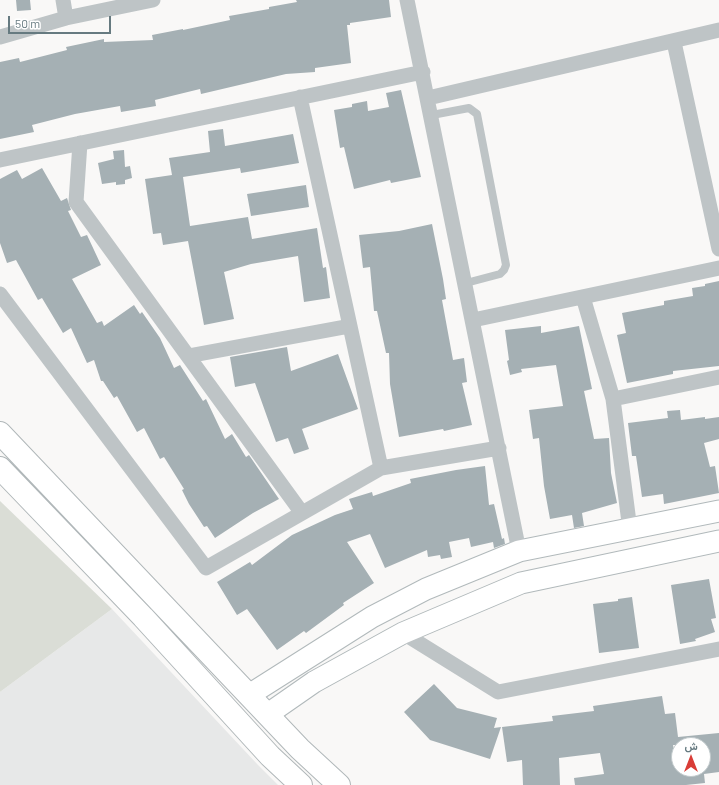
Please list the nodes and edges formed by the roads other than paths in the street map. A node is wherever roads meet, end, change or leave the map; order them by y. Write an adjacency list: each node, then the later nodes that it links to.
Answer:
1 (62, 0): 4 (street)
2 (153, 0): 4 (street)
3 (407, 0): 8 (street)
4 (66, 18): 6 (street)
5 (719, 30): 7 (street)
6 (0, 36)
7 (674, 42): 10 (street); 14 (street)
8 (423, 72): 9 (street); 10 (street)
9 (300, 97): 12 (street); 20 (street)
10 (428, 98): 11 (street)
11 (432, 115): 16 (street); 16 (lane)
12 (80, 143): 13 (street); 21 (street)
13 (0, 160)
14 (719, 249)
15 (719, 268): 18 (street)
16 (466, 283): 19 (street)
17 (0, 294): 29 (street)
18 (584, 297): 19 (street); 23 (street)
19 (473, 320): 25 (street)
20 (350, 326): 21 (street); 27 (street)
21 (188, 356): 29 (street)
22 (719, 377): 23 (street)
23 (613, 399): 30 (street)
24 (0, 433): 35 (main road)
25 (499, 448): 27 (street); 32 (street)
26 (0, 468): 37 (main road)
27 (381, 468): 29 (street)
28 (719, 511): 30 (main road)
29 (302, 513)
30 (630, 530): 32 (main road)
31 (719, 541): 33 (main road)
32 (519, 551): 35 (main road)
33 (402, 633): 34 (street); 36 (main road)
34 (719, 649)
35 (249, 695): 36 (main road)
36 (268, 714): 38 (main road)
37 (301, 785)
38 (339, 785)

